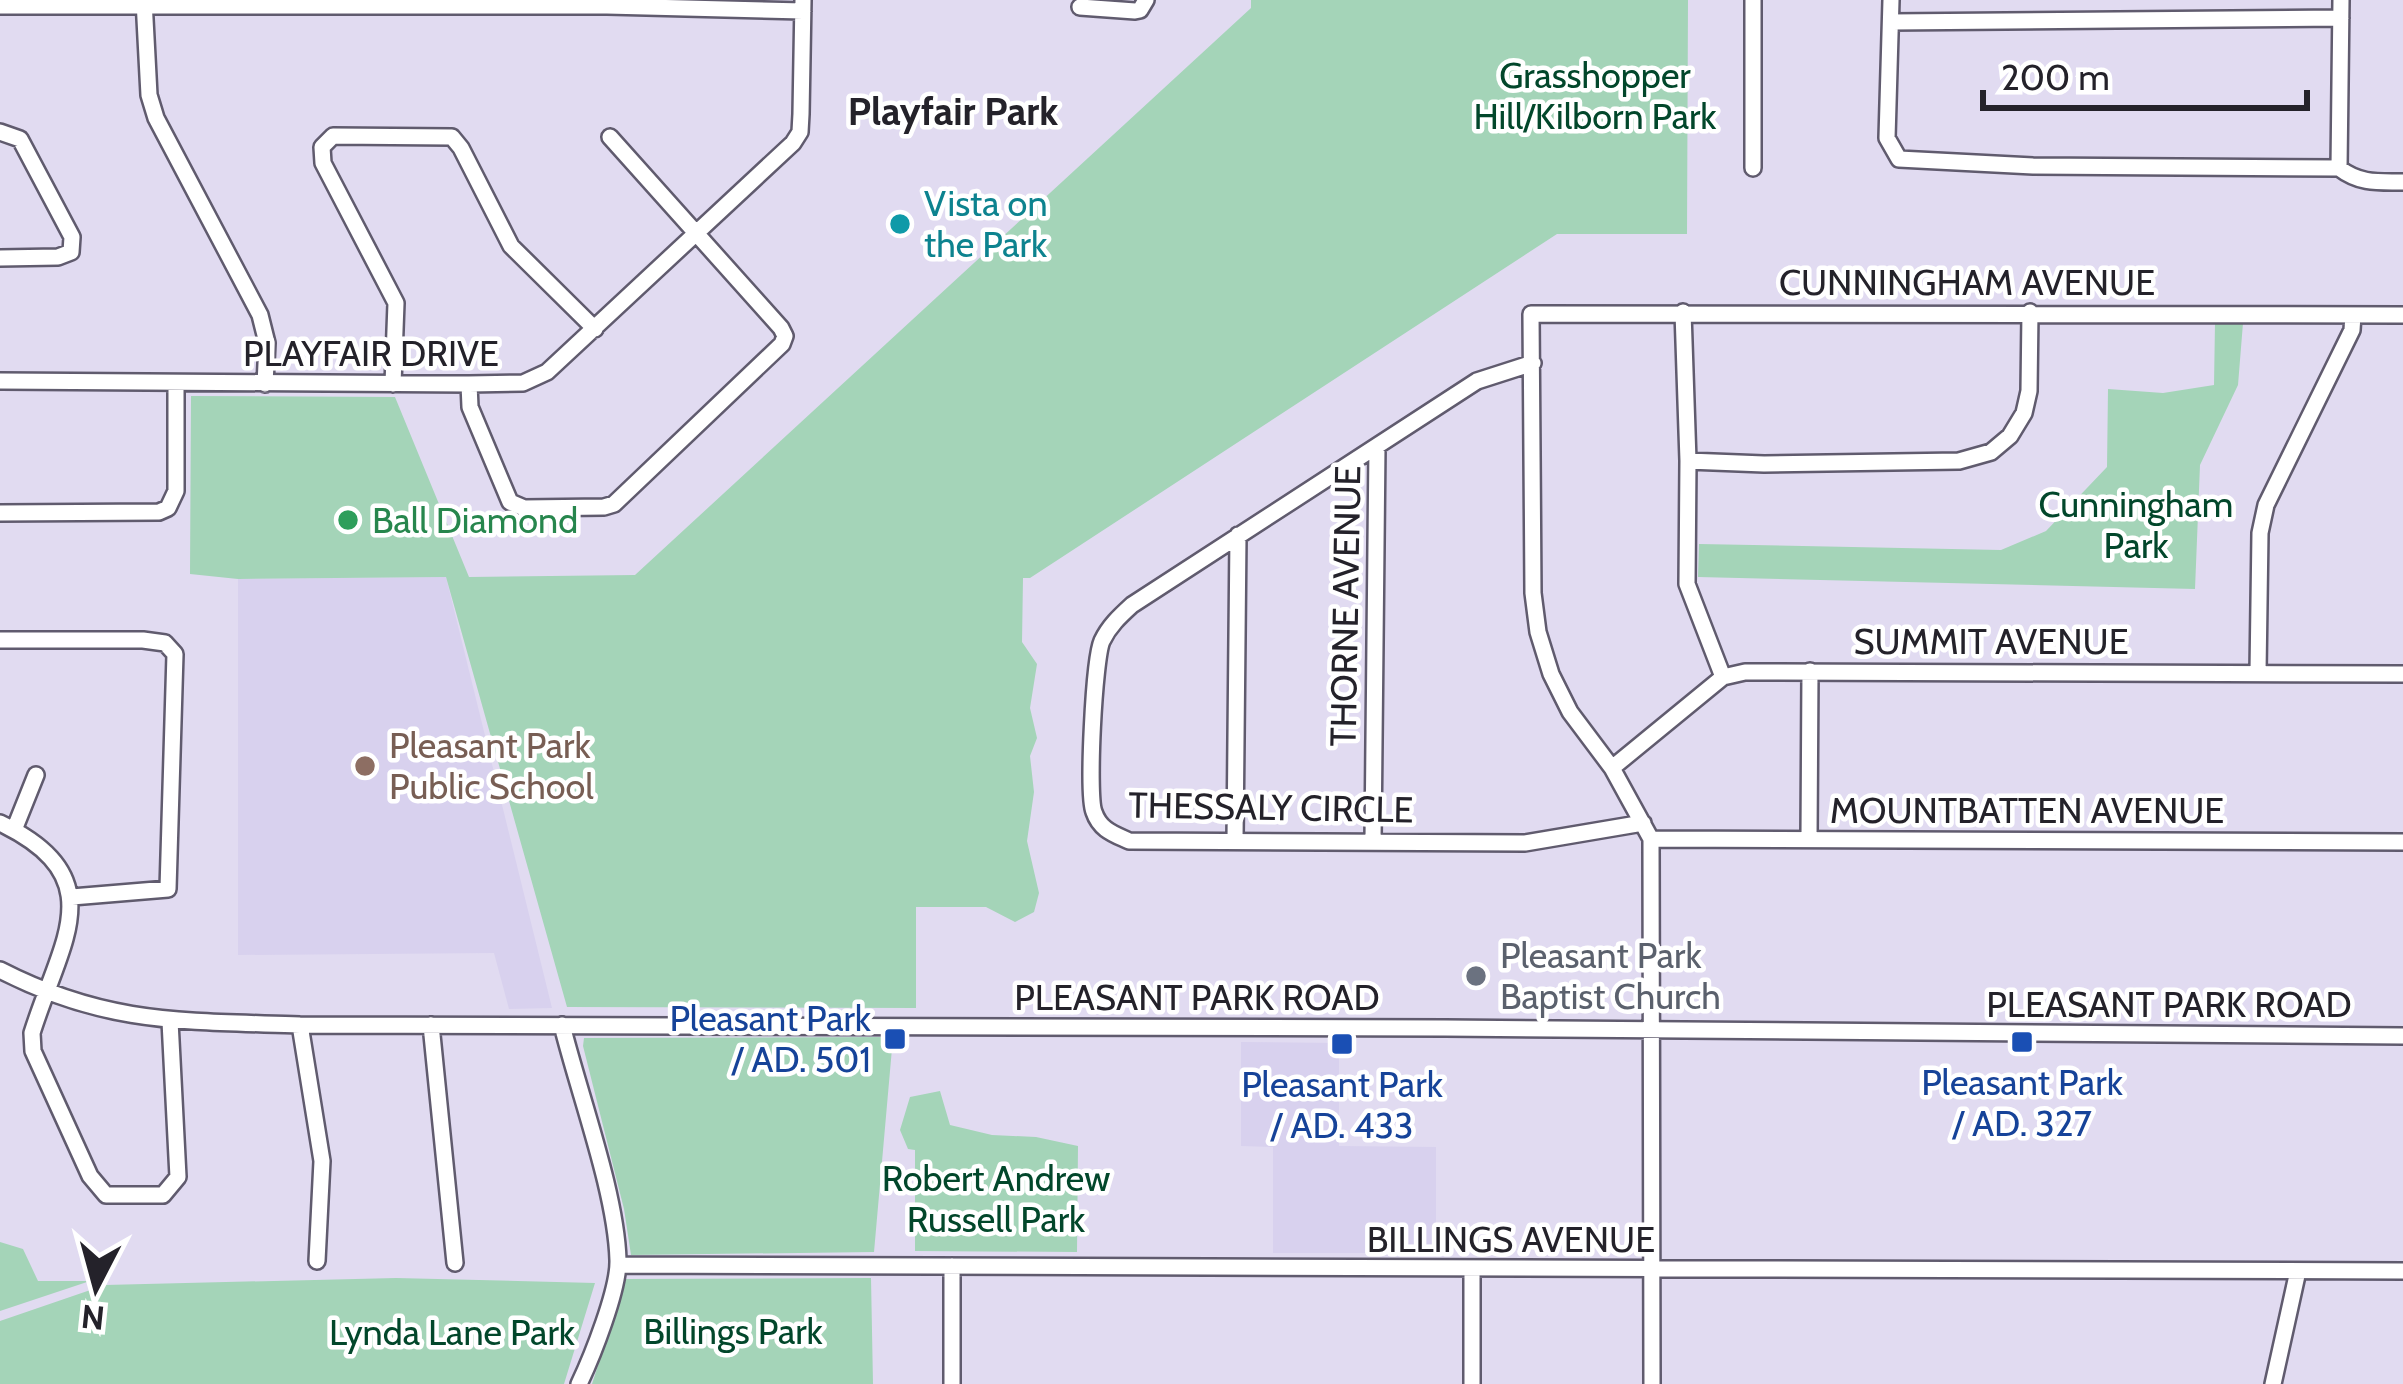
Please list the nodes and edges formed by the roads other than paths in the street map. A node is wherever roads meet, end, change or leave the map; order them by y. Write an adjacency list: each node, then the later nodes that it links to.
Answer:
1 (1146, 0): 6 (street)
2 (1753, 0): 14 (street)
3 (1891, 0): 11 (street)
4 (2341, 0): 10 (street)
5 (144, 2): 7 (street); 8 (street); 27 (street)
6 (1121, 4): 9 (street)
7 (803, 5): 17 (street, PLAYFAIR DRIVE)
8 (0, 6)
9 (1079, 7)
10 (2341, 18): 11 (street); 15 (street)
11 (1891, 22): 15 (street)
12 (0, 132): 18 (street)
13 (610, 136): 17 (street)
14 (1753, 168)
15 (2339, 168): 16 (street)
16 (2403, 182)
17 (696, 236): 23 (street, PLAYFAIR DRIVE); 29 (street)
18 (0, 258)
19 (1683, 312): 20 (street, CUNNINGHAM AVENUE); 24 (street, CUNNINGHAM AVENUE); 31 (street)
20 (2030, 312): 21 (street, CUNNINGHAM AVENUE); 31 (street)
21 (2353, 315): 22 (street, CUNNINGHAM AVENUE); 36 (street)
22 (2403, 315)
23 (595, 329): 28 (street); 29 (street, PLAYFAIR DRIVE)
24 (1533, 363): 30 (street, THESSALY CIRCLE); 39 (street)
25 (0, 381): 26 (street, PLAYFAIR DRIVE)
26 (176, 383): 27 (street, PLAYFAIR DRIVE); 32 (street)
27 (265, 384): 28 (street, PLAYFAIR DRIVE)
28 (393, 384): 29 (street, PLAYFAIR DRIVE)
29 (469, 384)
30 (1377, 446): 33 (street, THESSALY CIRCLE); 45 (street, THORNE AVENUE)
31 (1688, 460): 38 (street)
32 (0, 513)
33 (1238, 536): 44 (street); 44 (street, THESSALY CIRCLE)
34 (0, 640): 47 (street)
35 (1810, 671): 36 (street, SUMMIT AVENUE); 38 (street, SUMMIT AVENUE); 43 (street)
36 (2258, 672): 37 (street, SUMMIT AVENUE)
37 (2403, 674)
38 (1724, 676): 39 (street)
39 (1612, 768): 42 (street)
40 (36, 775): 41 (street)
41 (7, 827): 47 (street)
42 (1647, 831): 43 (street, MOUNTBATTEN AVENUE); 45 (street, THESSALY CIRCLE); 54 (street)
43 (1809, 839): 46 (street, MOUNTBATTEN AVENUE)
44 (1235, 840): 45 (street, THESSALY CIRCLE)
45 (1373, 840)
46 (2403, 842)
47 (72, 898): 49 (street)
48 (0, 970): 49 (street, PLEASANT PARK ROAD)
49 (45, 990): 50 (street, PLEASANT PARK ROAD); 50 (street)
50 (170, 1021): 51 (street, PLEASANT PARK ROAD)
51 (300, 1025): 52 (street, PLEASANT PARK ROAD); 56 (street)
52 (431, 1025): 53 (street, PLEASANT PARK ROAD); 57 (street)
53 (562, 1025): 54 (street, PLEASANT PARK ROAD); 58 (street)
54 (1652, 1030): 55 (street, PLEASANT PARK ROAD); 60 (street)
55 (2403, 1036)
56 (316, 1262)
57 (455, 1263)
58 (619, 1265): 59 (street, BILLINGS AVENUE); 64 (street)
59 (952, 1266): 61 (street, BILLINGS AVENUE); 65 (street)
60 (1652, 1269): 61 (street, BILLINGS AVENUE); 62 (street, BILLINGS AVENUE); 67 (street)
61 (1472, 1270): 66 (street)
62 (2298, 1271): 63 (street, BILLINGS AVENUE); 68 (street)
63 (2403, 1271)
64 (579, 1384)
65 (952, 1384)
66 (1472, 1384)
67 (1652, 1384)
68 (2273, 1384)

